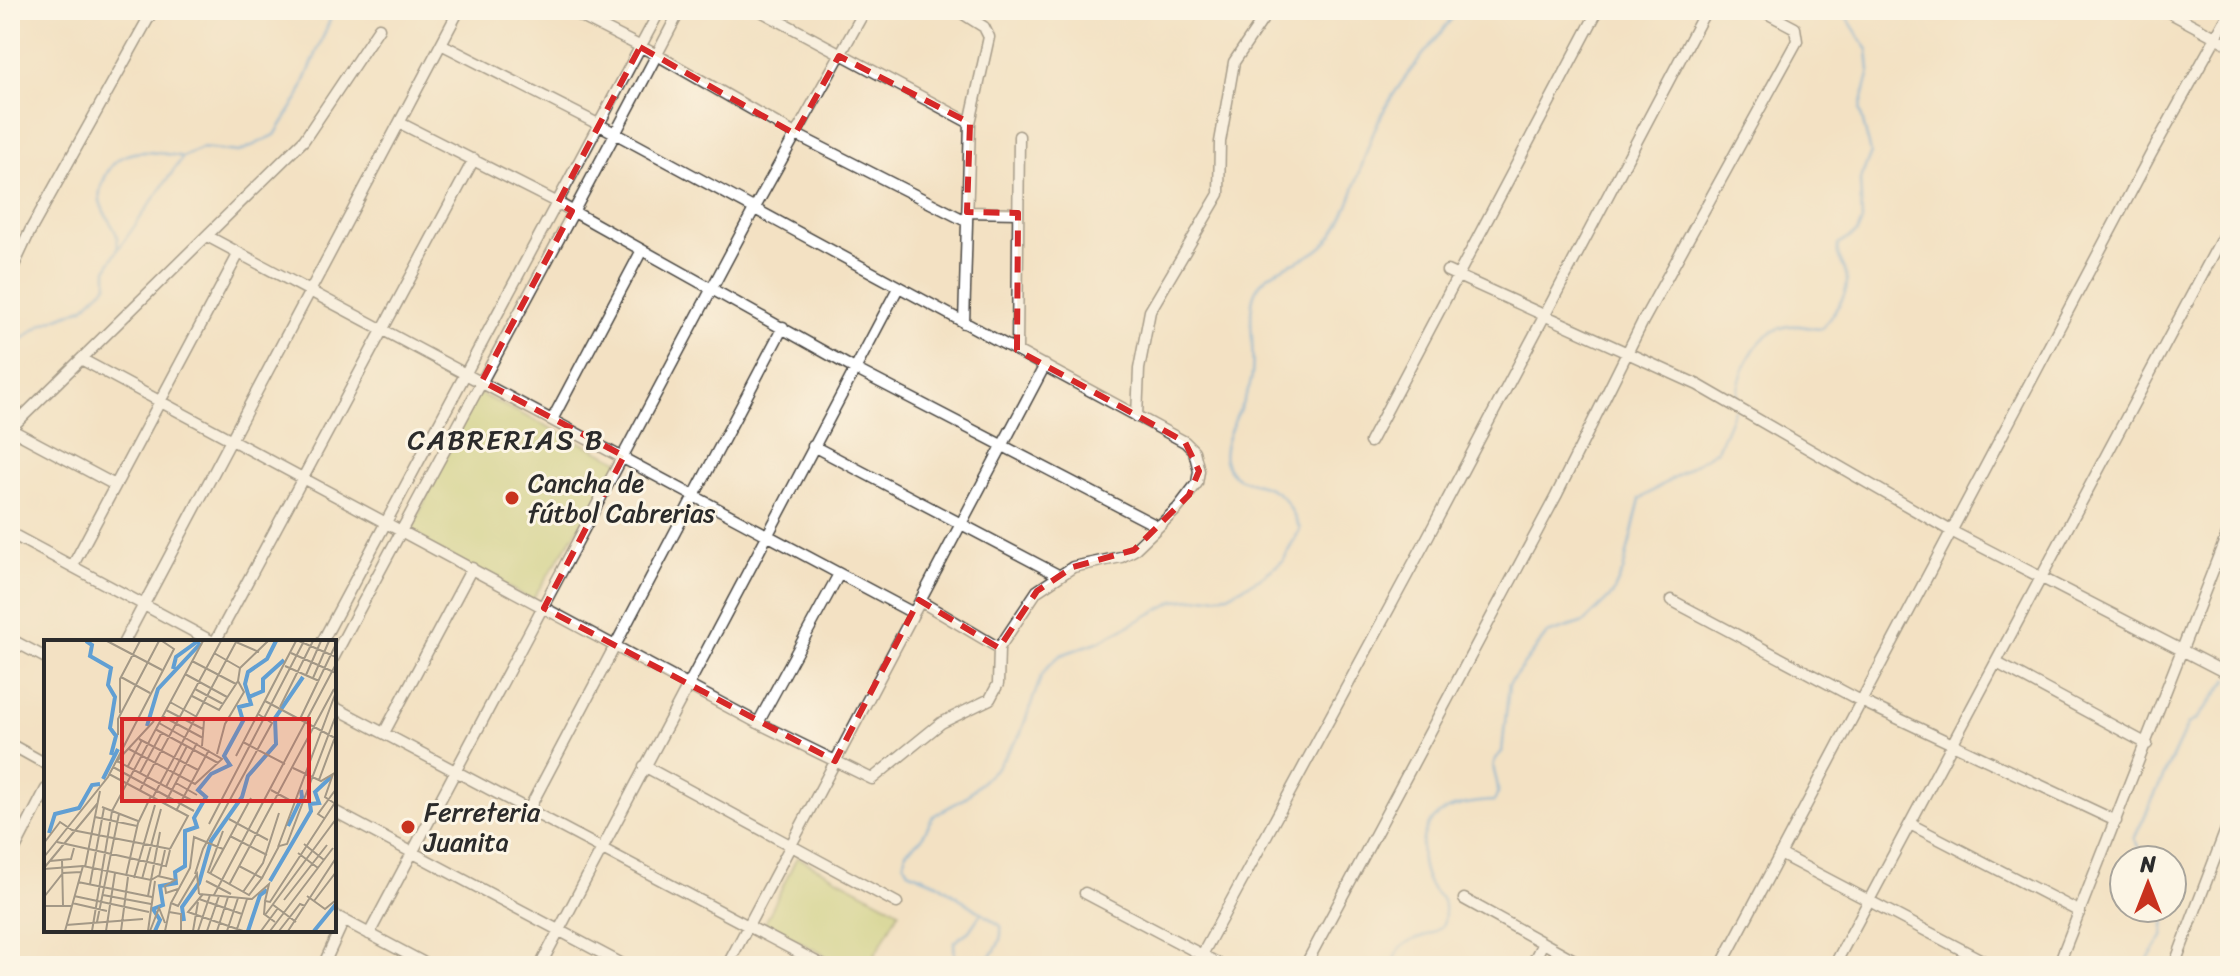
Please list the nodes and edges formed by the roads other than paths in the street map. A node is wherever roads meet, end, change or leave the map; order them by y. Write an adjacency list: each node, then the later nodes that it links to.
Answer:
1 (153, 10): 39 (street)
2 (459, 10): 17 (street)
3 (568, 10): 19 (street)
4 (660, 10): 19 (street)
5 (680, 10): 20 (street)
6 (759, 10): 21 (street)
7 (865, 10): 21 (street)
8 (957, 10): 23 (street)
9 (1269, 10): 55 (street)
10 (1598, 10): 38 (street)
11 (1706, 10): 43 (street)
12 (1761, 10): 48 (street)
13 (2165, 10): 16 (street)
14 (2230, 12): 16 (street)
15 (379, 28): 35 (street)
16 (2216, 38): 18 (street); 71 (street)
17 (441, 44): 22 (street); 24 (street)
18 (2230, 45)
19 (640, 47): 20 (street); 24 (street)
20 (657, 55): 25 (street); 26 (street)
21 (839, 56): 23 (street); 26 (street)
22 (400, 123): 28 (street); 42 (street)
23 (970, 123): 33 (street)
24 (598, 124): 25 (street); 29 (street)
25 (615, 134): 30 (street); 31 (street)
26 (795, 134): 31 (street); 33 (street)
27 (1019, 136): 32 (street)
28 (474, 159): 29 (street); 46 (street)
29 (558, 203): 30 (street); 52 (street)
30 (572, 211): 36 (street); 53 (street)
31 (753, 211): 40 (street); 41 (street)
32 (1018, 213): 33 (street); 47 (street)
33 (966, 216): 44 (street)
34 (2230, 223): 78 (street)
35 (207, 236): 37 (street); 49 (street)
36 (642, 250): 40 (street); 56 (street)
37 (239, 253): 42 (street); 54 (street)
38 (1452, 273): 43 (street); 59 (street)
39 (10, 274)
40 (713, 288): 45 (street); 62 (street)
41 (898, 288): 44 (street); 51 (street)
42 (310, 292): 46 (street); 58 (street)
43 (1546, 316): 48 (street); 130 (street)
44 (964, 323): 47 (street)
45 (783, 327): 51 (street); 65 (street)
46 (383, 329): 52 (street); 63 (street)
47 (1017, 350): 50 (street)
48 (1627, 353): 71 (street); 139 (street)
49 (81, 359): 54 (street); 57 (street)
50 (1045, 365): 55 (street); 60 (street)
51 (853, 368): 60 (street); 61 (street)
52 (466, 373): 53 (street); 66 (street)
53 (482, 381): 56 (street); 70 (street)
54 (161, 399): 58 (street); 64 (street)
55 (1137, 417): 68 (street)
56 (553, 418): 62 (street)
57 (10, 429): 64 (street)
58 (231, 439): 63 (street); 81 (street)
59 (1370, 442)
60 (1004, 444): 67 (street); 68 (street)
61 (813, 446): 67 (street); 73 (street)
62 (624, 456): 65 (street); 82 (street)
63 (304, 479): 66 (street); 87 (street)
64 (115, 485): 74 (street)
65 (696, 495): 73 (street); 89 (street)
66 (386, 522): 70 (street); 88 (street)
67 (961, 522): 77 (street); 80 (street)
68 (1157, 526): 77 (street)
69 (2230, 527): 91 (street)
70 (401, 530): 75 (street); 92 (street)
71 (1951, 531): 78 (street); 97 (street)
72 (10, 533): 74 (street)
73 (767, 536): 76 (street); 96 (street)
74 (73, 565): 81 (street)
75 (472, 568): 82 (street); 100 (street)
76 (839, 574): 83 (street); 99 (street)
77 (1058, 575): 90 (street)
78 (2042, 578): 91 (street); 94 (street)
79 (1671, 600): 97 (street)
80 (920, 601): 83 (street); 90 (street)
81 (144, 604): 85 (street); 86 (street)
82 (544, 608): 89 (street); 107 (street)
83 (913, 613): 104 (street)
84 (10, 639): 93 (street)
85 (125, 640)
86 (210, 640)
87 (215, 640)
88 (323, 640)
89 (617, 645): 96 (street); 109 (street)
90 (999, 648): 104 (street)
91 (2182, 650): 95 (street); 102 (street)
92 (336, 653)
93 (44, 657)
94 (1997, 663): 102 (street); 103 (street)
95 (2227, 673)
96 (687, 684): 99 (street); 106 (street)
97 (1861, 701): 103 (street); 117 (street)
98 (336, 708): 100 (street)
99 (758, 723): 104 (street)
100 (384, 733): 107 (street)
101 (10, 744): 105 (street)
102 (2147, 744): 112 (street)
103 (1952, 746): 112 (street); 113 (street)
104 (835, 761): 114 (street)
105 (44, 763)
106 (644, 766): 114 (street); 115 (street)
107 (459, 771): 109 (street); 116 (street)
108 (44, 793): 118 (street)
109 (529, 809): 115 (street)
110 (336, 812): 116 (street)
111 (2230, 819): 146 (street)
112 (2116, 821): 123 (street)
113 (1910, 824): 121 (street); 123 (street)
114 (791, 844): 122 (street); 125 (street)
115 (601, 848): 125 (street); 126 (street)
116 (415, 853): 126 (street); 128 (street)
117 (1780, 854): 121 (street); 142 (street)
118 (10, 859)
119 (1085, 893): 130 (street)
120 (1464, 899): 129 (street)
121 (1869, 901): 143 (street); 144 (street)
122 (897, 903)
123 (2080, 912): 145 (street)
124 (339, 918): 128 (street)
125 (747, 926): 135 (street); 136 (street)
126 (559, 930): 133 (street); 134 (street)
127 (334, 932): 131 (street)
128 (369, 934): 132 (street)
129 (1543, 943): 140 (street); 141 (street)
130 (1202, 955): 137 (street); 138 (street)
131 (323, 966)
132 (430, 966)
133 (540, 966)
134 (626, 966)
135 (727, 966)
136 (824, 966)
137 (1196, 966)
138 (1223, 966)
139 (1305, 966)
140 (1531, 966)
141 (1585, 966)
142 (1721, 966)
143 (1834, 966)
144 (1993, 966)
145 (2058, 966)
146 (2174, 966)

